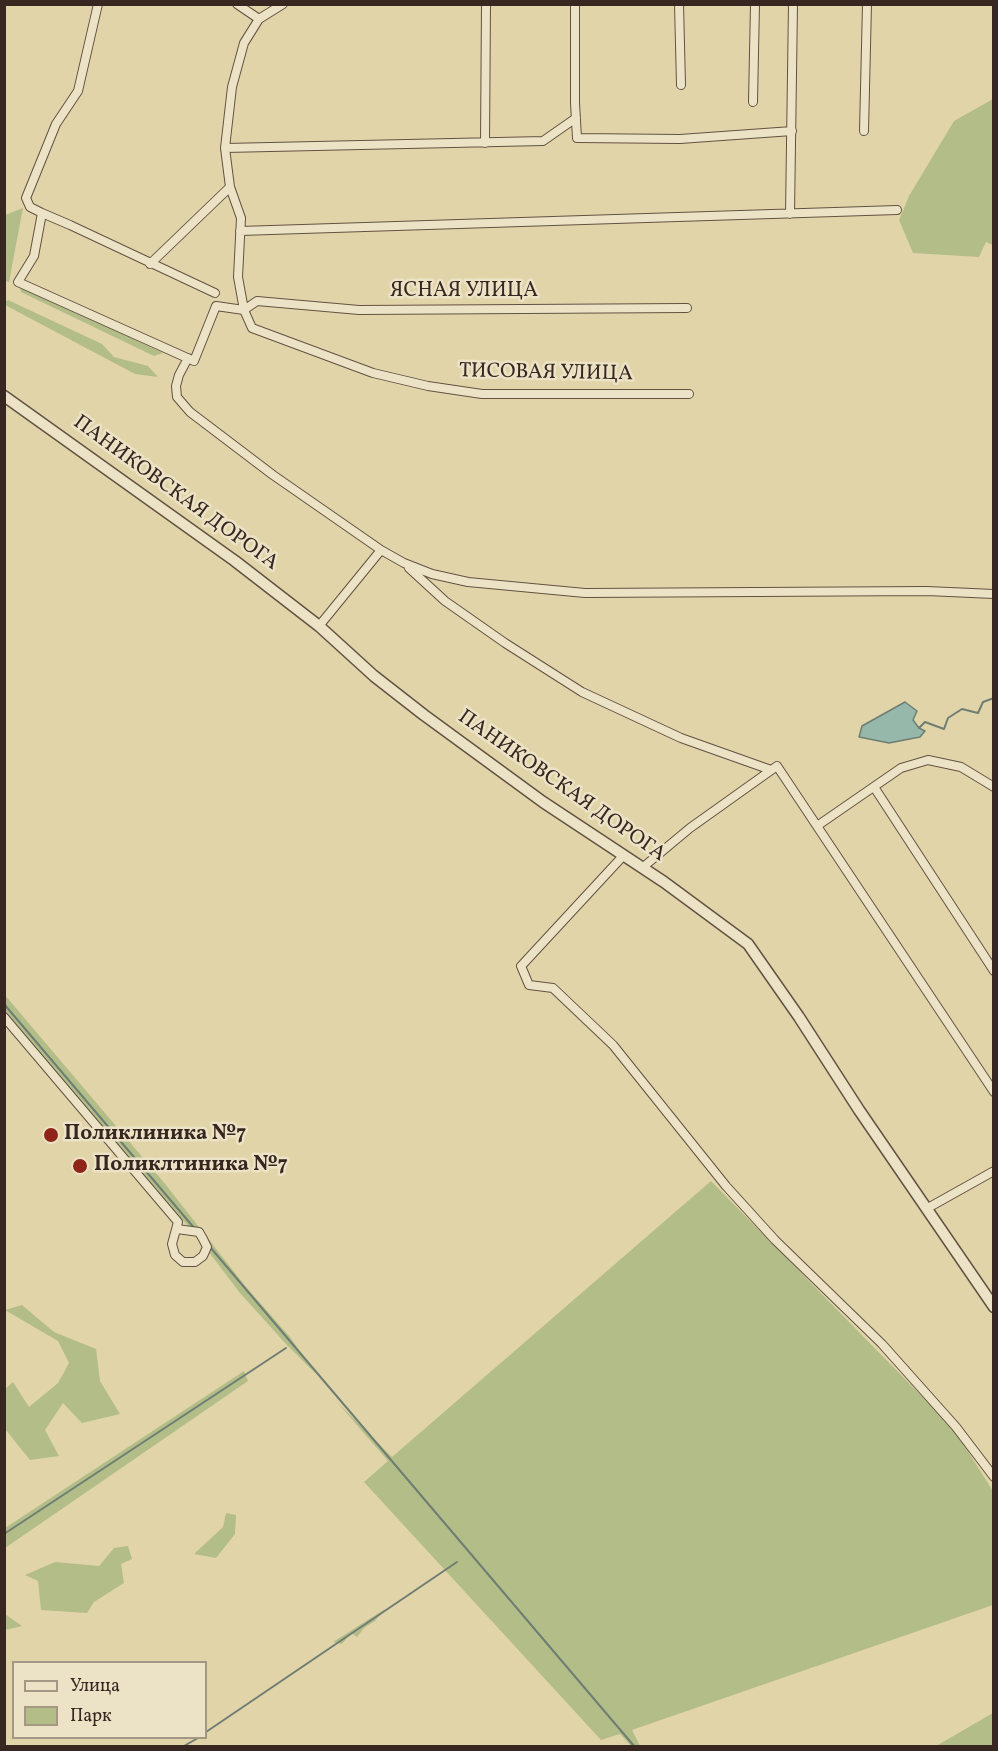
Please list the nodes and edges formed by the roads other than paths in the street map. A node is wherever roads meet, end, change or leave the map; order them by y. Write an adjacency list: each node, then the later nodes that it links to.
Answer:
1 (98, 4): 20 (street)
2 (237, 4): 10 (street)
3 (283, 4): 10 (street)
4 (486, 4): 16 (street)
5 (575, 4): 13 (street)
6 (679, 4): 11 (street)
7 (755, 4): 12 (street)
8 (793, 4): 14 (street)
9 (867, 4): 15 (street)
10 (259, 19): 17 (street)
11 (681, 85)
12 (753, 102)
13 (576, 118): 14 (street); 16 (street)
14 (792, 131): 21 (street)
15 (864, 131)
16 (485, 143): 17 (street)
17 (225, 148): 18 (street)
18 (230, 187): 22 (street); 23 (street)
19 (897, 210): 21 (street)
20 (42, 213): 23 (street); 27 (street)
21 (790, 214): 22 (street)
22 (240, 231): 26 (street)
23 (150, 264): 24 (street)
24 (215, 293)
25 (687, 308): 26 (street, ЯСНАЯ УЛИЦА)
26 (244, 310): 27 (street); 28 (street, ТИСОВАЯ УЛИЦА)
27 (188, 358): 30 (street)
28 (689, 394)
29 (4, 396): 33 (street, ПАНИКОВСКАЯ ДОРОГА)
30 (381, 550): 31 (street); 33 (street)
31 (404, 563): 32 (street); 34 (street)
32 (993, 594)
33 (318, 626): 38 (street, ПАНИКОВСКАЯ ДОРОГА)
34 (771, 770): 37 (street); 39 (street)
35 (874, 787): 36 (street); 37 (street); 40 (street)
36 (993, 787)
37 (817, 826): 42 (street)
38 (623, 856): 39 (street, ПАНИКОВСКАЯ ДОРОГА); 47 (street)
39 (642, 868): 44 (street, ПАНИКОВСКАЯ ДОРОГА)
40 (993, 971)
41 (4, 1017): 45 (street)
42 (993, 1092)
43 (993, 1171): 44 (street)
44 (926, 1209): 46 (street, ПАНИКОВСКАЯ ДОРОГА)
45 (177, 1229): 45 (street)
46 (993, 1307)
47 (993, 1477)

